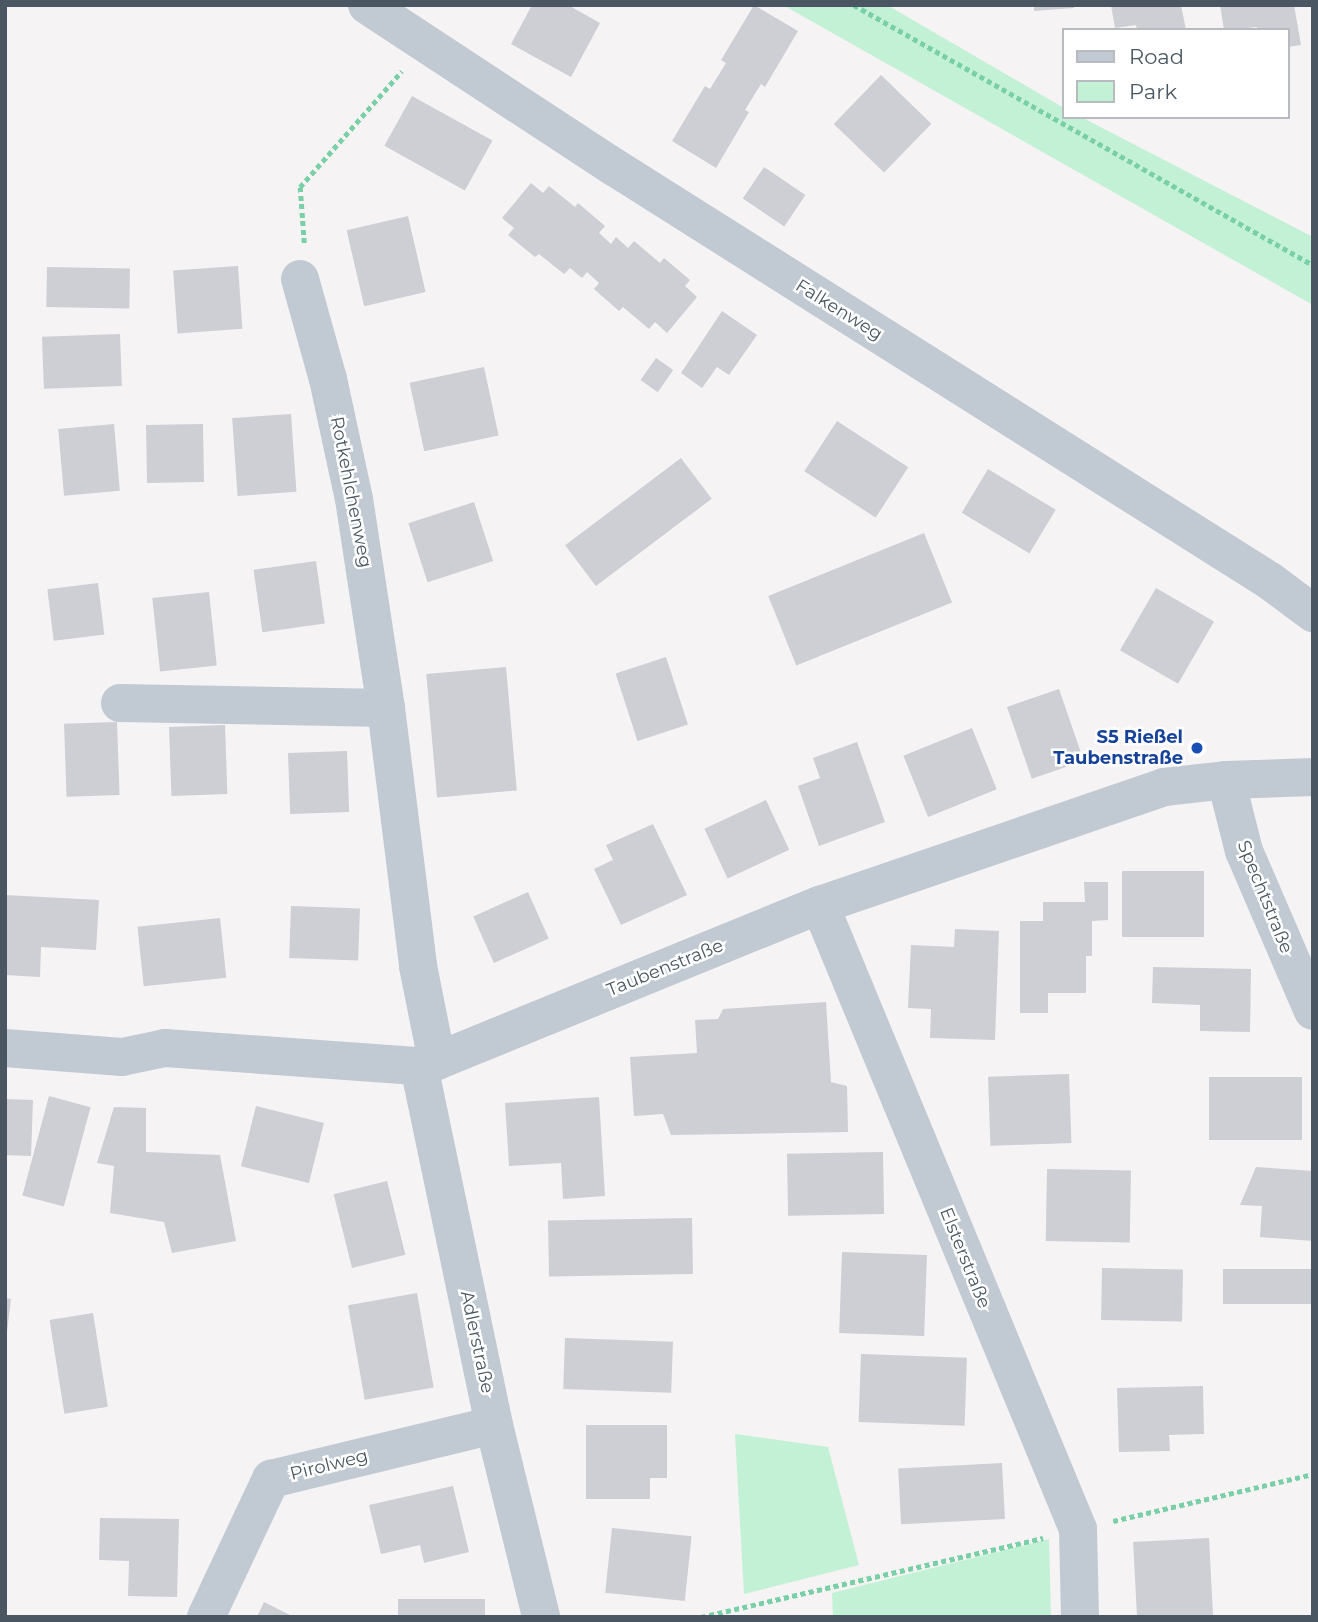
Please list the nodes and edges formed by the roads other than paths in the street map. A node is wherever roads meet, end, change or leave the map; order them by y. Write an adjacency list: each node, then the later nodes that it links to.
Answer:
1 (367, 5): 3 (street, Falkenweg)
2 (300, 279): 5 (street, Rotkehlchenweg)
3 (1313, 613)
4 (120, 703): 5 (street)
5 (386, 708): 11 (street, Rotkehlchenweg)
6 (1313, 777): 7 (street, Taubenstraße)
7 (1226, 780): 8 (street, Taubenstraße); 9 (street, Spechtstraße)
8 (820, 905): 11 (street, Taubenstraße); 15 (street, Elsterstraße)
9 (1313, 1011)
10 (5, 1048): 11 (street, Taubenstraße)
11 (428, 1064): 12 (street, Adlerstraße)
12 (494, 1425): 13 (street, Pirolweg); 14 (street, Adlerstraße)
13 (206, 1617)
14 (541, 1617)
15 (1080, 1617)

